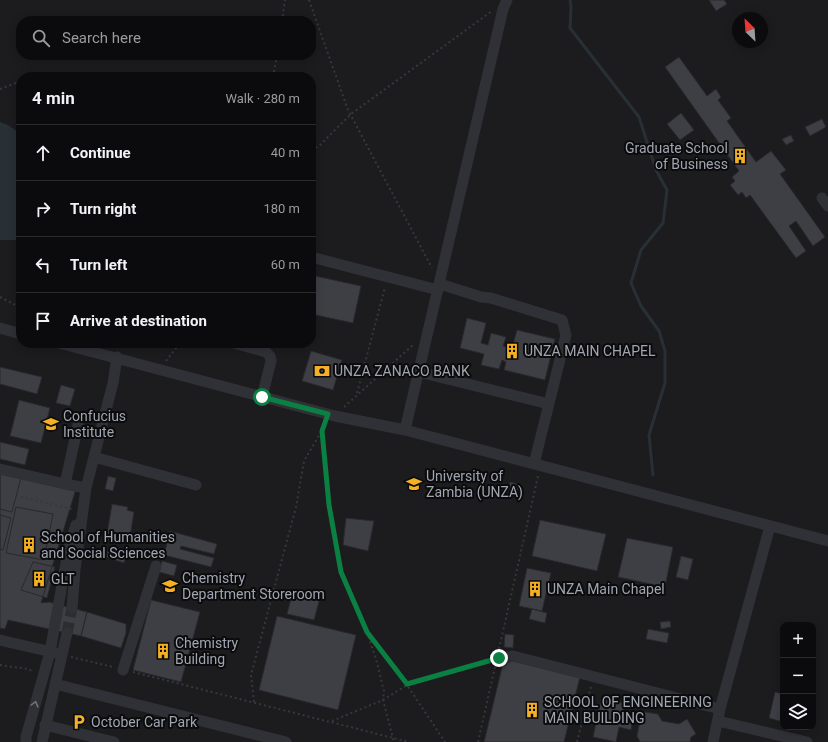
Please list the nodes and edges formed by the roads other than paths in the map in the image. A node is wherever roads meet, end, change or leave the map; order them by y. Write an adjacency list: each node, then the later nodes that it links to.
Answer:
1 (505, 4): 3 (street)
2 (316, 257): 3 (street)
3 (439, 287): 9 (street); 11 (street)
4 (0, 328): 5 (street)
5 (16, 333)
6 (78, 348): 8 (street)
7 (252, 348): 10 (street)
8 (117, 358): 10 (street); 14 (street)
9 (419, 372): 11 (street); 13 (street)
10 (262, 397): 13 (street)
11 (549, 404): 15 (street)
12 (78, 425): 17 (street)
13 (405, 430): 15 (street)
14 (94, 456): 18 (street); 19 (street)
15 (537, 465): 21 (street)
16 (0, 469): 17 (street)
17 (65, 484): 19 (street)
18 (196, 485)
19 (86, 488): 20 (street)
20 (83, 507): 24 (street); 27 (street)
21 (770, 526): 22 (street); 32 (street)
22 (828, 541)
23 (156, 566): 30 (street)
24 (72, 608)
25 (67, 633): 28 (street)
26 (0, 640): 27 (street)
27 (50, 652): 28 (street); 35 (street, one-way to 27)
28 (62, 655): 31 (street)
29 (498, 659): 32 (street)
30 (124, 670)
31 (55, 684): 34 (street); 38 (street)
32 (720, 708): 33 (street)
33 (718, 720): 39 (street); 40 (street)
34 (46, 725): 36 (street); 37 (street)
35 (26, 742)
36 (42, 742)
37 (114, 742)
38 (286, 742)
39 (713, 742)
40 (807, 742)

